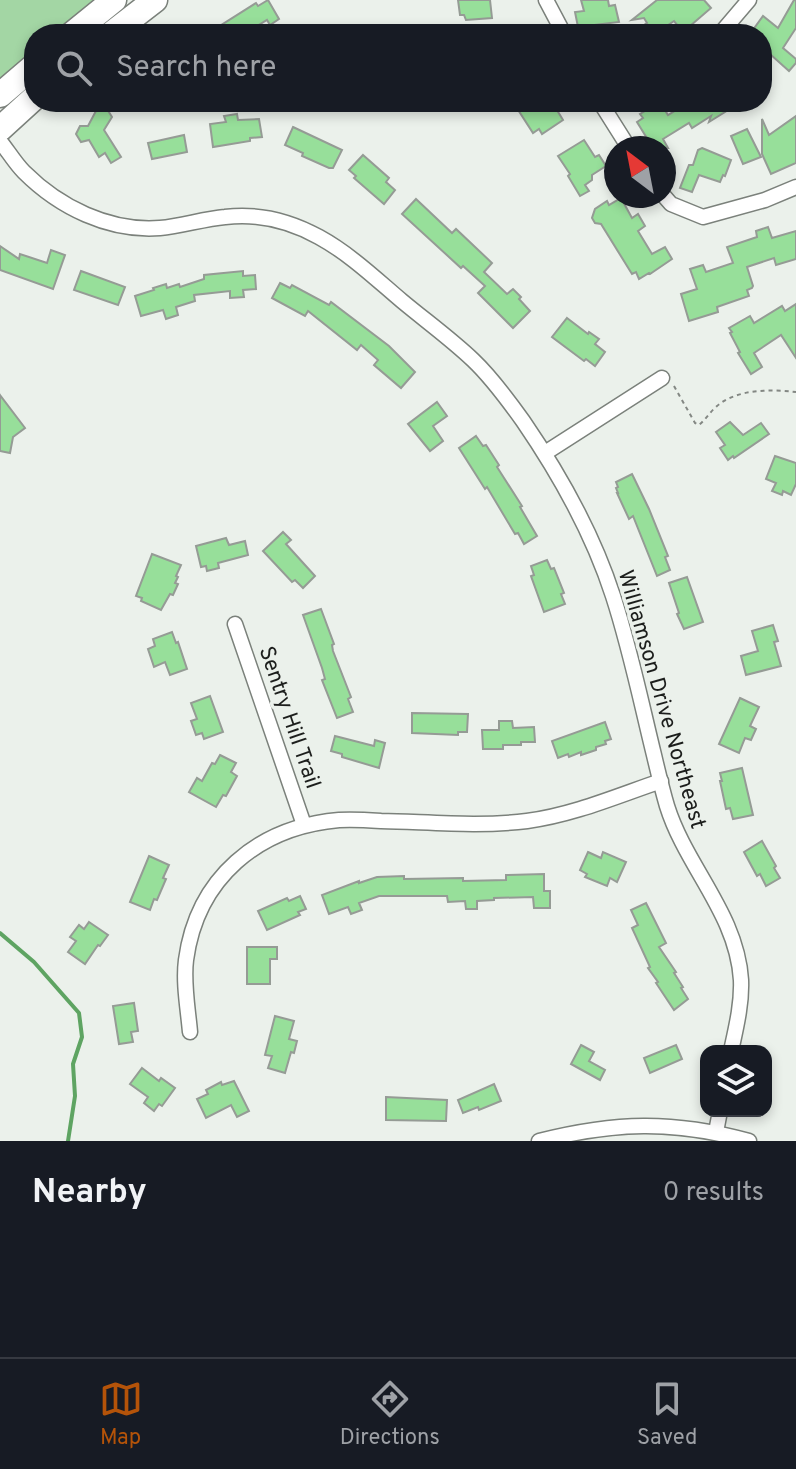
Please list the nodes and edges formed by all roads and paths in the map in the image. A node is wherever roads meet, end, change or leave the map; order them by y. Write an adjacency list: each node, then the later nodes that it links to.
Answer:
1 (114, 0): 5 (main road)
2 (155, 0): 6 (main road)
3 (546, 0): 7 (street)
4 (749, 0): 8 (street)
5 (84, 24)
6 (124, 24)
7 (559, 24)
8 (729, 24)
9 (24, 75): 10 (main road)
10 (0, 95)
11 (24, 107): 13 (main road)
12 (609, 112): 14 (street)
13 (0, 129)
14 (622, 136)
15 (0, 141): 20 (street, Williamson Drive Northeast)
16 (796, 187): 17 (street)
17 (676, 206)
18 (662, 378): 19 (path); 20 (street)
19 (796, 392)
20 (545, 453): 22 (street, Williamson Drive Northeast)
21 (235, 624): 23 (street, Sentry Hill Trail)
22 (661, 781): 23 (street); 25 (street, Williamson Drive Northeast)
23 (304, 825): 24 (street)
24 (190, 1032)
25 (732, 1045)
26 (719, 1117): 27 (street)
27 (716, 1132): 28 (street); 29 (street)
28 (539, 1141)
29 (749, 1141)

